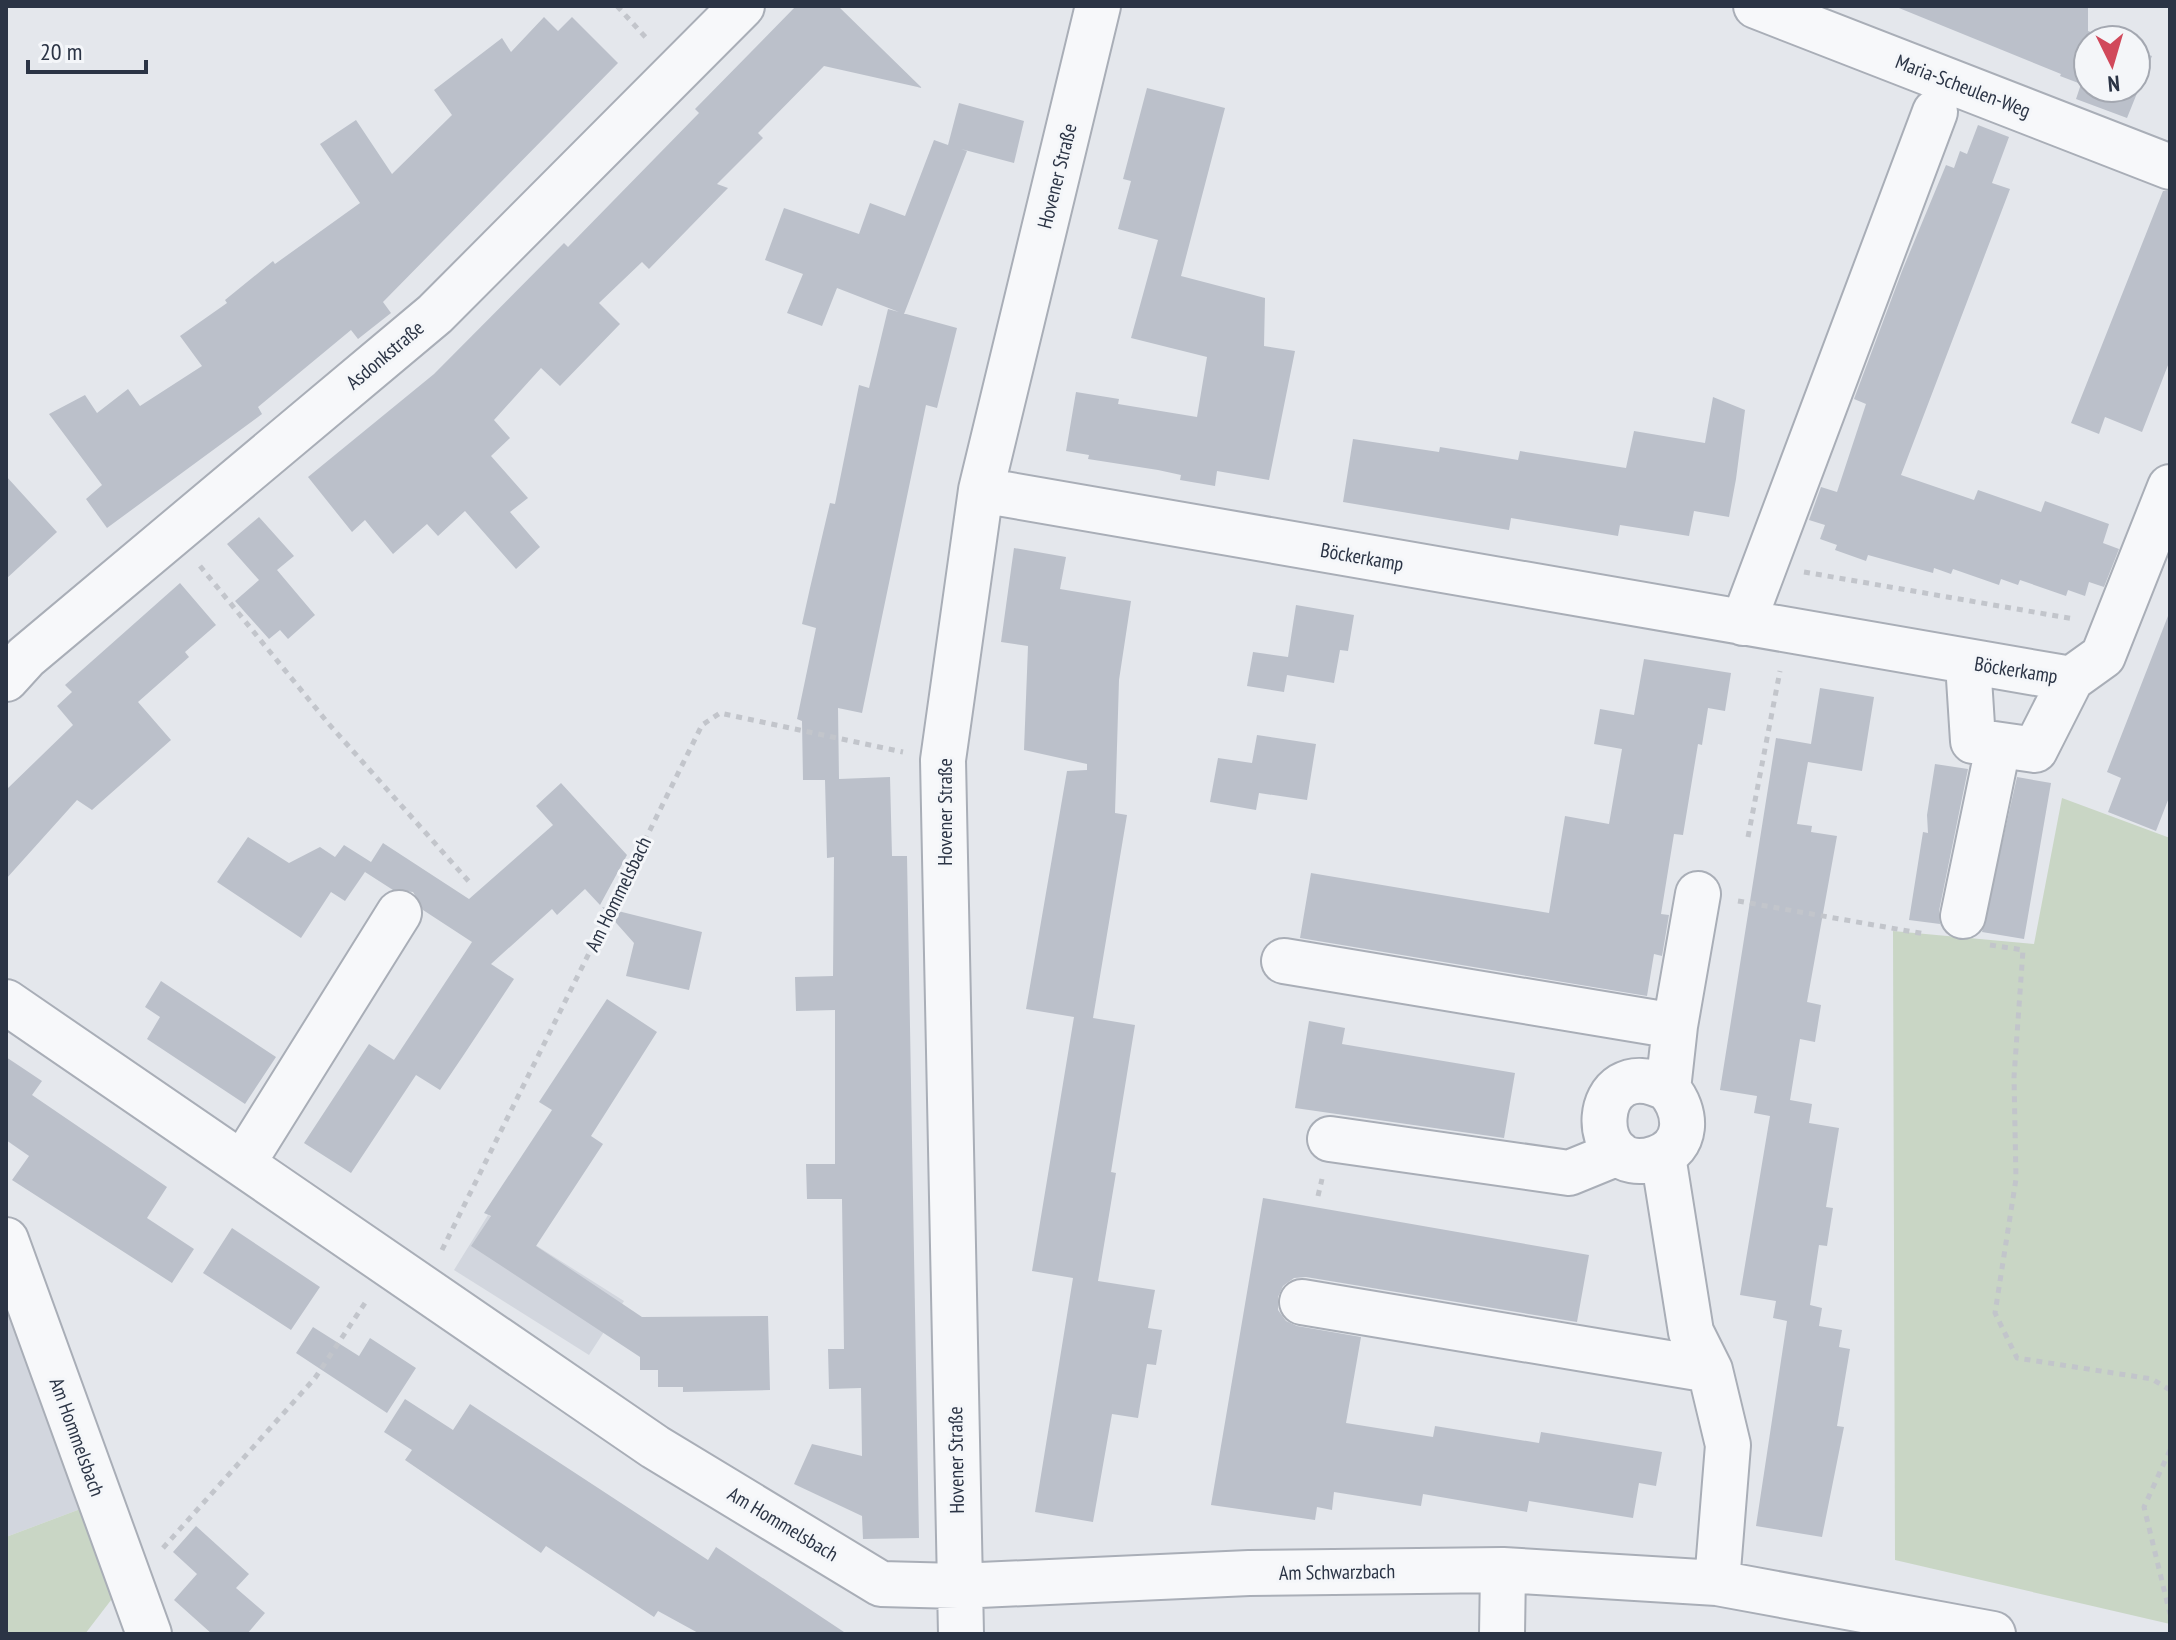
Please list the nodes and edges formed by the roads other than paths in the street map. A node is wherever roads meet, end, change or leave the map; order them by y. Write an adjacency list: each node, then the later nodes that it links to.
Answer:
1 (742, 6): 9 (street, Asdonkstraße)
2 (1098, 6): 7 (street, Hovener Straße)
3 (1756, 6): 5 (street, Maria-Scheulen-Weg)
4 (1935, 112): 8 (street)
5 (2170, 167)
6 (2170, 487): 11 (street, Böckerkamp)
7 (981, 490): 8 (street, Böckerkamp); 29 (street, Hovener Straße)
8 (1743, 623): 10 (street, Böckerkamp)
9 (13, 657)
10 (1968, 663): 11 (street, Böckerkamp); 12 (street)
11 (2071, 679): 12 (street)
12 (1998, 747): 15 (street)
13 (1698, 894): 18 (street)
14 (399, 913): 23 (street)
15 (1962, 932)
16 (1284, 961): 18 (street)
17 (6, 1002): 23 (street, Am Hommelsbach)
18 (1675, 1026): 19 (street)
19 (1668, 1089): 21 (street); 22 (street)
20 (1330, 1139): 21 (street)
21 (1618, 1153): 22 (street)
22 (1663, 1156): 26 (street)
23 (243, 1163): 29 (street, Am Hommelsbach)
24 (6, 1240): 31 (street, Am Hommelsbach)
25 (1302, 1302): 26 (street)
26 (1710, 1370): 28 (street)
27 (1503, 1570): 28 (street, Am Schwarzbach); 29 (street, Am Schwarzbach); 33 (street)
28 (1717, 1583): 30 (street, Am Schwarzbach)
29 (958, 1586): 32 (street, Hovener Straße)
30 (1808, 1616): 34 (street, Am Schwarzbach)
31 (149, 1634)
32 (961, 1634)
33 (1502, 1634)
34 (1993, 1634)

